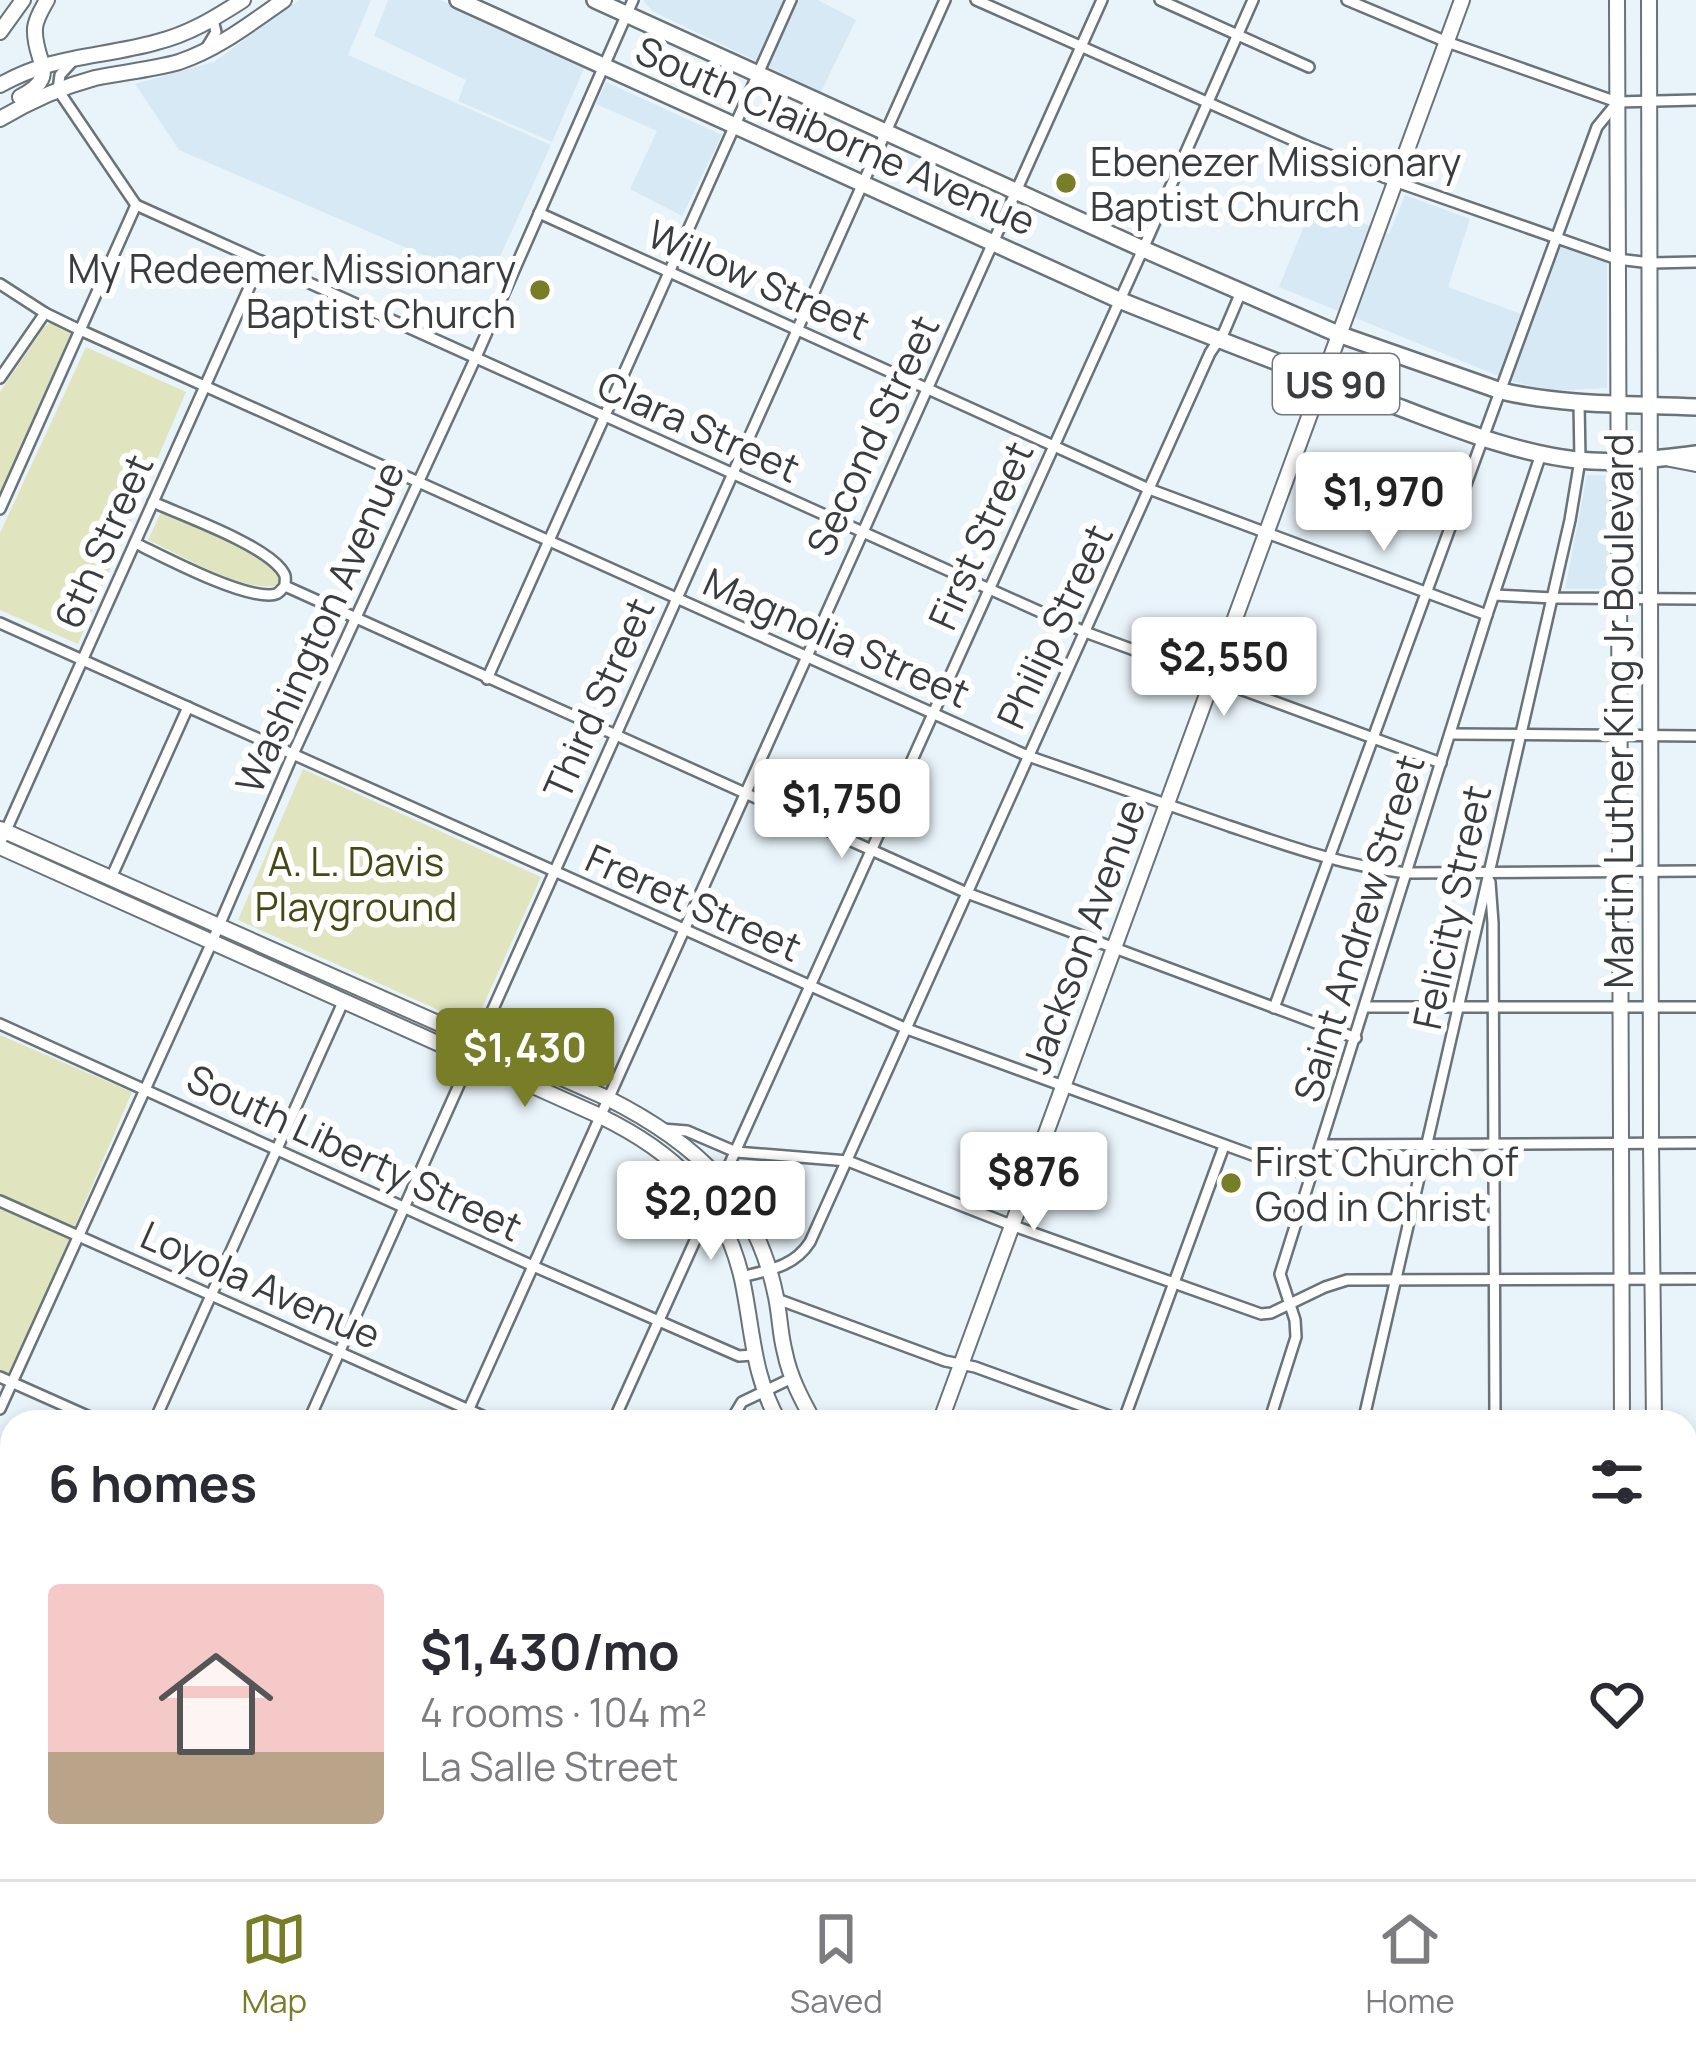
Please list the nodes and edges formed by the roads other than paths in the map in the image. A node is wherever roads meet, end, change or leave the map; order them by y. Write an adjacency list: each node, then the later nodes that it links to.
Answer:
1 (22, 0): 19 (street)
2 (47, 0): 26 (street)
3 (243, 0): 18 (street); 21 (street)
4 (284, 0): 21 (street)
5 (458, 0): 27 (main road, South Claiborne Avenue / US 90)
6 (595, 0): 17 (main road, South Claiborne Avenue / US 90)
7 (791, 0): 29 (street)
8 (945, 0): 39 (street, Third Street)
9 (976, 0): 23 (street)
10 (1102, 0): 23 (street, Second Street)
11 (1160, 0): 20 (street)
12 (1253, 0): 20 (street, First Street)
13 (1346, 0): 22 (street)
14 (1462, 0): 22 (street, Jackson Avenue)
15 (1617, 0): 34 (street, Martin Luther King Jr Boulevard)
16 (1649, 0): 32 (street, Martin Luther King Jr Boulevard)
17 (630, 7): 27 (street, Washington Avenue); 29 (main road, South Claiborne Avenue / US 90)
18 (213, 20): 24 (street); 25 (street)
19 (0, 32)
20 (1237, 35): 28 (street); 35 (street, First Street)
21 (231, 36): 24 (street)
22 (1447, 42): 34 (street); 40 (street, Jackson Avenue)
23 (1080, 46): 35 (street); 42 (street, Second Street)
24 (204, 52): 31 (street)
25 (97, 54): 26 (street); 31 (street)
26 (43, 64): 30 (street); 36 (street)
27 (604, 66): 38 (main road, South Claiborne Avenue / US 90); 44 (street, Washington Avenue)
28 (1309, 68)
29 (758, 74): 38 (street); 39 (main road, South Claiborne Avenue / US 90)
30 (0, 85)
31 (58, 90): 37 (street); 43 (street)
32 (1650, 100): 33 (street); 34 (street); 50 (street, Martin Luther King Jr Boulevard)
33 (1696, 100)
34 (1617, 102): 45 (street); 48 (street, Martin Luther King Jr Boulevard)
35 (1208, 104): 40 (street); 47 (street, First Street)
36 (0, 109)
37 (0, 118)
38 (735, 127): 41 (main road, South Claiborne Avenue / US 90); 52 (street)
39 (886, 132): 41 (street, Third Street); 42 (main road, South Claiborne Avenue / US 90)
40 (1394, 181): 45 (street); 59 (street, Jackson Avenue)
41 (863, 183): 46 (main road, South Claiborne Avenue / US 90); 57 (street, Third Street)
42 (1015, 190): 46 (street, Second Street); 47 (main road, South Claiborne Avenue / US 90)
43 (136, 205): 49 (street, Clara Street); 58 (street)
44 (539, 213): 52 (street, Willow Street); 61 (street, Washington Avenue)
45 (1556, 239): 48 (street); 66 (street)
46 (993, 242): 55 (main road, South Claiborne Avenue / US 90); 65 (street, Second Street)
47 (1143, 249): 54 (main road, South Claiborne Avenue / US 90); 55 (street, First Street)
48 (1617, 260): 50 (street); 68 (street, Martin Luther King Jr Boulevard)
49 (261, 261): 61 (street, Clara Street); 64 (street, 6th Street)
50 (1651, 262): 51 (street); 69 (street, Martin Luther King Jr Boulevard)
51 (1696, 262)
52 (670, 272): 57 (street, Willow Street); 71 (street)
53 (0, 284): 56 (street, Magnolia Street)
54 (1241, 292): 59 (main road, South Claiborne Avenue / US 90); 60 (street, Philip Street)
55 (1119, 300): 60 (main road, South Claiborne Avenue / US 90); 73 (street, First Street)
56 (45, 313): 58 (street, Magnolia Street); 62 (street)
57 (797, 329): 65 (street, Willow Street); 81 (street, Third Street)
58 (80, 330): 64 (street, Magnolia Street); 85 (street)
59 (1338, 334): 63 (street, Jackson Avenue); 66 (main road, South Claiborne Avenue / US 90)
60 (1219, 340): 63 (main road, South Claiborne Avenue / US 90); 83 (street, Philip Street)
61 (476, 357): 71 (street, Clara Street); 82 (street, Washington Avenue)
62 (0, 378)
63 (1322, 379): 72 (main road, South Claiborne Avenue / US 90); 87 (street, Jackson Avenue)
64 (205, 386): 82 (street, Magnolia Street); 84 (street, 6th Street)
65 (928, 388): 73 (street, Willow Street); 86 (street, Second Street)
66 (1501, 391): 67 (main road, South Claiborne Avenue / US 90); 72 (street)
67 (1580, 403): 68 (main road, South Claiborne Avenue / US 90); 78 (street, Felicity Street)
68 (1617, 406): 69 (main road, South Claiborne Avenue / US 90); 79 (street, Martin Luther King Jr Boulevard)
69 (1650, 406): 70 (main road, South Claiborne Avenue / US 90); 76 (street, Martin Luther King Jr Boulevard)
70 (1693, 406)
71 (604, 416): 81 (street, Clara Street); 88 (street)
72 (1484, 438): 74 (main road, South Claiborne Avenue / US 90); 92 (street)
73 (1054, 445): 83 (street, Willow Street); 91 (street, First Street)
74 (1541, 454): 78 (main road, South Claiborne Avenue / US 90); 93 (street, Saint Andrew Street)
75 (1696, 454): 77 (main road, South Claiborne Avenue / US 90)
76 (1651, 459): 77 (main road, South Claiborne Avenue / US 90); 79 (main road, South Claiborne Avenue / US 90); 97 (street, Martin Luther King Jr Boulevard)
77 (1670, 459): 80 (street, South Claiborne Avenue)
78 (1580, 460): 79 (main road, South Claiborne Avenue / US 90); 95 (street, Felicity Street)
79 (1617, 460): 96 (street, Martin Luther King Jr Boulevard)
80 (1696, 464)
81 (732, 474): 86 (street, Clara Street); 94 (street, Third Street)
82 (417, 482): 88 (street, Magnolia Street); 100 (street, Washington Avenue)
83 (1149, 489): 87 (street, Willow Street); 102 (street, Philip Street)
84 (153, 502): 89 (street, 6th Street); 90 (street)
85 (0, 509)
86 (861, 531): 91 (street, Clara Street); 103 (street, Second Street)
87 (1265, 534): 92 (street, Willow Street); 105 (street, Jackson Avenue)
88 (548, 541): 94 (street, Magnolia Street); 106 (street)
89 (135, 543): 90 (street); 104 (street, 6th Street)
90 (285, 586): 100 (street)
91 (989, 588): 102 (street, Clara Street); 108 (street, First Street)
92 (1426, 594): 99 (street, Willow Street); 115 (street)
93 (1494, 595): 95 (street); 99 (street, Saint Andrew Street)
94 (676, 598): 103 (street, Magnolia Street); 110 (street, Third Street)
95 (1553, 598): 96 (street); 111 (street, Felicity Street)
96 (1619, 599): 97 (street); 114 (street, Martin Luther King Jr Boulevard)
97 (1650, 599): 98 (street); 112 (street, Martin Luther King Jr Boulevard)
98 (1696, 599)
99 (1487, 615): 109 (street, Saint Andrew Street)
100 (355, 619): 106 (street); 116 (street, Washington Avenue)
101 (0, 623): 104 (street, Freret Street)
102 (1085, 632): 105 (street, Clara Street); 117 (street, Philip Street)
103 (805, 656): 108 (street, Magnolia Street); 119 (street, Second Street)
104 (82, 661): 107 (street, Freret Street); 121 (street, 6th Street)
105 (1213, 678): 115 (street, Clara Street); 120 (street, Jackson Avenue)
106 (487, 679): 110 (street)
107 (188, 707): 116 (street, Freret Street); 130 (street)
108 (933, 713): 117 (street, Magnolia Street); 122 (street, First Street)
109 (1451, 734): 111 (street); 118 (street, Saint Andrew Street)
110 (614, 735): 119 (street); 128 (street, Third Street)
111 (1520, 736): 114 (street); 126 (street, Felicity Street)
112 (1652, 736): 113 (street); 114 (street); 127 (street, Martin Luther King Jr Boulevard)
113 (1696, 736)
114 (1620, 737): 124 (street, Martin Luther King Jr Boulevard)
115 (1373, 738): 118 (street, Clara Street); 123 (street)
116 (293, 754): 128 (street, Freret Street); 132 (street, Washington Avenue)
117 (1028, 756): 120 (street, Magnolia Street); 131 (street, Philip Street)
118 (1441, 763): 129 (street, Saint Andrew Street)
119 (743, 794): 122 (street); 133 (street, Second Street)
120 (1166, 805): 123 (street, Magnolia Street); 135 (street, Jackson Avenue)
121 (1, 838): 130 (street); 134 (street)
122 (872, 850): 131 (street); 137 (street, First Street)
123 (1329, 860): 129 (street, Magnolia Street); 144 (street)
124 (1620, 871): 126 (street, Magnolia Street); 127 (street, Magnolia Street); 141 (street, Martin Luther King Jr Boulevard)
125 (1696, 871): 127 (street, Magnolia Street)
126 (1489, 872): 129 (street, Magnolia Street); 140 (street, Felicity Street); 145 (street)
127 (1652, 872): 142 (street, Martin Luther King Jr Boulevard)
128 (553, 873): 133 (street, Freret Street); 149 (street, Third Street)
129 (1407, 873): 139 (street, Saint Andrew Street)
130 (112, 878): 132 (street)
131 (967, 893): 135 (street); 147 (street, Philip Street)
132 (219, 926): 134 (street, Washington Avenue); 136 (street)
133 (683, 930): 137 (street, Freret Street); 153 (street, Second Street)
134 (212, 942): 138 (street); 152 (street, Washington Avenue)
135 (1113, 950): 144 (street); 151 (street, Jackson Avenue)
136 (351, 985): 138 (street); 149 (street)
137 (811, 986): 147 (street, Freret Street); 164 (street, First Street)
138 (343, 1001): 150 (street); 163 (street)
139 (1366, 1007): 140 (street); 148 (street, Saint Andrew Street)
140 (1460, 1007): 145 (street); 158 (street, Felicity Street)
141 (1619, 1007): 142 (street); 145 (street); 159 (street, Martin Luther King Jr Boulevard)
142 (1652, 1007): 143 (street); 156 (street, Martin Luther King Jr Boulevard)
143 (1696, 1007)
144 (1274, 1008): 148 (street)
145 (1493, 1008): 161 (street)
146 (0, 1024): 152 (street, South Liberty Street)
147 (907, 1029): 151 (street, Freret Street); 165 (street, Philip Street)
148 (1355, 1038): 160 (street, Saint Andrew Street)
149 (478, 1041): 150 (street, Third Street); 153 (street)
150 (470, 1058): 154 (street); 170 (street, Third Street)
151 (1063, 1087): 162 (street, Freret Street); 171 (street, Jackson Avenue)
152 (144, 1089): 163 (street, South Liberty Street); 172 (street, Washington Avenue)
153 (607, 1098): 154 (street, Second Street); 155 (street)
154 (600, 1116): 169 (street); 173 (street, Second Street)
155 (662, 1129): 164 (street); 167 (street)
156 (1651, 1143): 157 (street); 159 (street); 177 (street, Martin Luther King Jr Boulevard)
157 (1696, 1143)
158 (1428, 1144): 160 (street); 161 (street); 179 (street, Felicity Street)
159 (1621, 1144): 161 (street); 176 (street, Martin Luther King Jr Boulevard)
160 (1322, 1145): 166 (street, Saint Andrew Street)
161 (1494, 1145): 180 (street)
162 (1224, 1146): 166 (street, Freret Street); 181 (street)
163 (275, 1148): 170 (street, South Liberty Street); 182 (street)
164 (736, 1152): 165 (street); 167 (street, First Street)
165 (848, 1161): 171 (street); 174 (street, Philip Street)
166 (1310, 1176): 184 (street, Saint Andrew Street)
167 (722, 1180): 169 (street, First Street); 174 (street)
168 (0, 1201): 172 (street, Loyola Avenue)
169 (710, 1206): 175 (street); 185 (street, First Street)
170 (405, 1207): 173 (street, South Liberty Street); 186 (street, Third Street)
171 (1011, 1225): 181 (street); 188 (street, Jackson Avenue)
172 (78, 1235): 182 (street, Loyola Avenue); 190 (street, Washington Avenue)
173 (533, 1266): 185 (street, South Liberty Street); 193 (street, Second Street)
174 (769, 1270): 175 (street, Philip Street); 183 (street)
175 (741, 1277): 187 (street)
176 (1622, 1279): 177 (street); 180 (street); 207 (street, Martin Luther King Jr Boulevard)
177 (1652, 1279): 178 (street); 208 (street, Martin Luther King Jr Boulevard)
178 (1696, 1279)
179 (1395, 1280): 180 (street); 184 (street); 205 (street, Felicity Street)
180 (1494, 1280): 206 (street)
181 (1174, 1284): 184 (street); 203 (street)
182 (211, 1294): 186 (street, Loyola Avenue); 195 (street)
183 (777, 1299): 188 (street); 189 (street)
184 (1290, 1305): 204 (street, Saint Andrew Street)
185 (661, 1321): 187 (street, South Liberty Street); 197 (street, First Street)
186 (339, 1352): 193 (street, Loyola Avenue); 196 (street, Third Street)
187 (753, 1355): 191 (street)
188 (960, 1364): 201 (street, Jackson Avenue); 202 (street)
189 (792, 1378): 191 (street); 200 (street)
190 (6, 1380): 192 (street, Washington Avenue); 194 (street)
191 (763, 1390): 198 (street); 199 (street)
192 (0, 1409)
193 (469, 1409)
194 (74, 1410)
195 (159, 1410)
196 (313, 1410)
197 (619, 1410)
198 (737, 1410)
199 (773, 1410)
200 (808, 1410)
201 (944, 1410)
202 (1092, 1410)
203 (1128, 1410)
204 (1273, 1410)
205 (1366, 1410)
206 (1495, 1410)
207 (1622, 1410)
208 (1654, 1410)

